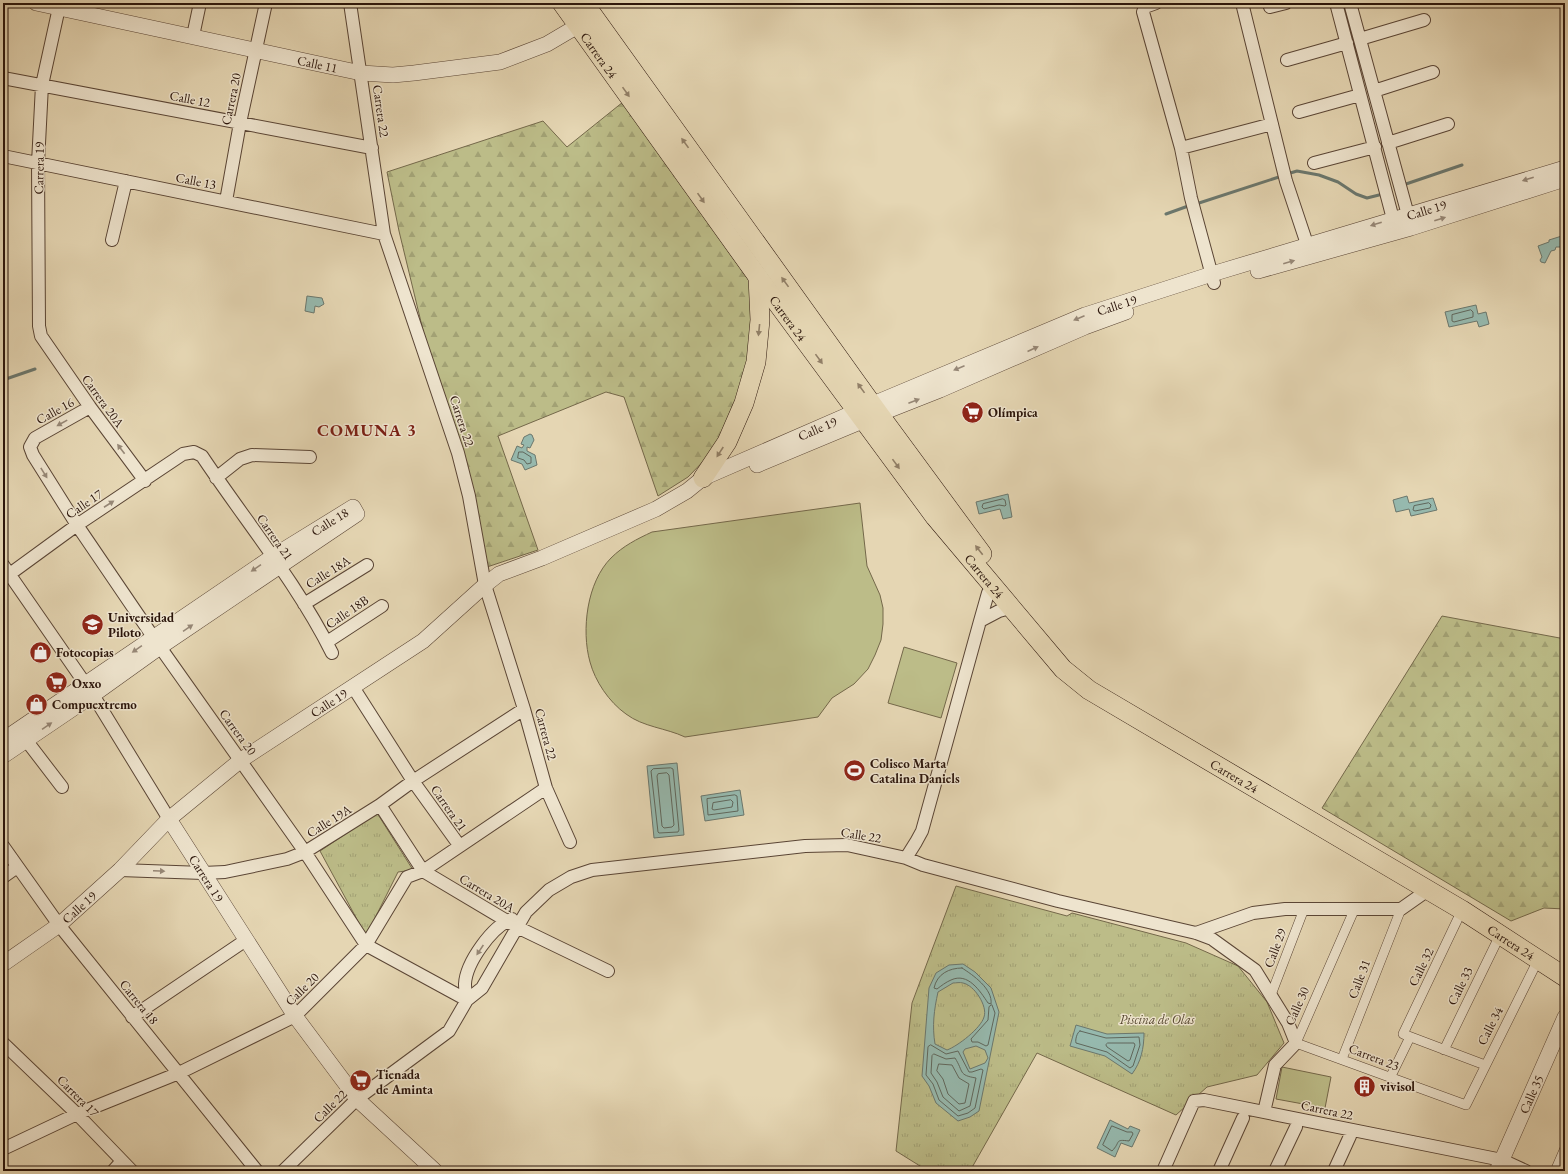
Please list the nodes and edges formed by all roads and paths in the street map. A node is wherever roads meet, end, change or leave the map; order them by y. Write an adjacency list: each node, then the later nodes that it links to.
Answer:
1 (36, 3): 11 (street, Calle 11)
2 (200, 3): 15 (street)
3 (266, 3): 18 (street, Carrera 20)
4 (350, 3): 20 (street, Carrera 22)
5 (562, 3): 13 (main road, Carrera 24)
6 (1156, 3): 33 (street)
7 (1242, 3): 28 (street)
8 (1286, 3): 12 (street)
9 (1336, 3): 17 (street)
10 (1350, 3): 16 (street)
11 (60, 6): 15 (street, Calle 11); 23 (street, Carrera 19)
12 (1270, 7)
13 (586, 15): 20 (street, Calle 11); 45 (main road, Carrera 24, one-way to 45); 49 (main road, Carrera 24, one-way to 13)
14 (1424, 20): 16 (street)
15 (193, 36): 18 (street, Calle 11)
16 (1360, 39): 24 (street)
17 (1347, 43): 19 (street); 25 (street)
18 (256, 51): 20 (street, Calle 11); 27 (street, Carrera 20)
19 (1287, 60)
20 (361, 72): 32 (street, Carrera 22)
21 (1433, 72): 24 (street)
22 (3, 78): 23 (street, Calle 12)
23 (42, 85): 27 (street, Calle 12); 35 (street, Carrera 19)
24 (1374, 91): 30 (street)
25 (1360, 95): 26 (street); 31 (street)
26 (1298, 112)
27 (240, 123): 32 (street, Calle 12); 40 (street, Carrera 20)
28 (1272, 124): 33 (street); 44 (street)
29 (1448, 124): 30 (street)
30 (1388, 143): 41 (street)
31 (1375, 147): 36 (street); 41 (street)
32 (372, 148): 42 (street, Carrera 22)
33 (1181, 148): 46 (street)
34 (3, 156): 35 (street, Calle 13)
35 (38, 163): 39 (street, Calle 13); 47 (street, Carrera 19)
36 (1314, 163)
37 (1565, 168): 41 (street, Calle 19, one-way to 41)
38 (1565, 179): 41 (street, Calle 19, one-way to 38)
39 (126, 181): 40 (street, Calle 13); 43 (street)
40 (226, 201): 42 (street, Calle 13)
41 (1402, 223): 44 (street, Calle 19)
42 (384, 234): 62 (street, Carrera 22)
43 (112, 240)
44 (1309, 251): 46 (street, Calle 19)
45 (758, 277): 49 (main road, Carrera 24, one-way to 49); 55 (main road, one-way to 55)
46 (1213, 278): 49 (street, Calle 19)
47 (41, 336): 48 (street, Carrera 20A)
48 (90, 407): 50 (street, Calle 16, one-way to 50); 56 (street, Carrera 20A, one-way to 48)
49 (869, 412): 51 (street, Calle 19); 63 (main road, Carrera 24, one-way to 63); 107 (main road, Carrera 24, one-way to 49)
50 (34, 438): 58 (street, Carrera 20, one-way to 58)
51 (791, 446): 55 (street, Calle 19); 57 (street, Calle 19)
52 (183, 454): 54 (street, Carrera 21); 56 (street, Calle 17)
53 (310, 457): 54 (street)
54 (216, 478): 59 (street, Carrera 21)
55 (704, 478): 57 (street, Calle 19)
56 (145, 481): 58 (street, Calle 17, one-way to 56)
57 (687, 491): 62 (street, Calle 19)
58 (77, 525): 61 (street, Calle 17); 68 (street, Carrera 20)
59 (276, 562): 59 (street, Calle 18); 64 (street, Carrera 21); 68 (street, Calle 18)
60 (367, 565): 64 (street, Calle 18A)
61 (5, 573): 71 (street, Carrera 19)
62 (485, 585): 70 (street, Calle 19); 72 (street, Carrera 22)
63 (992, 587): 66 (main road, Carrera 24); 67 (street)
64 (304, 604): 69 (street, Carrera 21)
65 (382, 606): 69 (street, Calle 18B)
66 (1010, 608): 67 (street); 92 (main road, Carrera 24)
67 (980, 621): 86 (street)
68 (156, 642): 71 (street, Calle 18); 76 (street, Carrera 20)
69 (330, 648)
70 (353, 686): 76 (street, Calle 19); 77 (street, Carrera 21)
71 (90, 690): 73 (street, Calle 18); 74 (street, Calle 18, one-way to 71); 81 (street, Carrera 19)
72 (524, 709): 77 (street, Calle 19A); 79 (street, Carrera 22)
73 (3, 740)
74 (26, 740): 75 (street, Calle 18); 78 (street)
75 (3, 756)
76 (241, 760): 81 (street, Calle 19); 85 (street, Carrera 20)
77 (413, 781): 80 (street, Calle 19A); 83 (street, Carrera 21)
78 (62, 787)
79 (546, 788): 82 (street, Carrera 22); 83 (street, Calle 20)
80 (380, 805): 85 (street, Calle 19A); 89 (street, Carrera 20A)
81 (169, 819): 88 (street, Calle 19); 90 (street, Carrera 19)
82 (570, 842)
83 (459, 845): 89 (street, Calle 20)
84 (3, 846): 87 (street, Carrera 18)
85 (305, 852): 90 (street, Calle 19A); 104 (street, Carrera 20)
86 (906, 858): 97 (street, Calle 22); 101 (street, Calle 22)
87 (17, 867): 91 (street); 99 (street, Carrera 18)
88 (120, 870): 90 (street, Calle 19A, one-way to 90); 99 (street, Calle 19)
89 (423, 870): 98 (street, Carrera 20A); 104 (street, Calle 20)
90 (203, 873): 103 (street, Carrera 19)
91 (3, 877)
92 (1428, 890): 95 (street); 96 (main road, Carrera 24)
93 (1355, 908): 94 (street); 95 (street); 117 (street, Calle 30)
94 (1304, 909): 101 (street); 110 (street, Calle 29)
95 (1401, 909): 119 (street, Calle 31)
96 (1462, 910): 102 (main road, Carrera 24); 115 (street, Calle 32)
97 (526, 912): 98 (street, Calle 22); 100 (street, Calle 22)
98 (506, 921): 100 (street, Carrera 20A); 111 (street, Calle 22, one-way to 111)
99 (59, 925): 106 (street, Calle 19); 113 (street, Carrera 18)
100 (517, 928): 108 (street, Carrera 20A); 111 (street, Calle 22)
101 (1196, 933): 110 (street, Calle 22)
102 (1500, 935): 105 (main road, Carrera 24); 118 (street, Calle 33)
103 (246, 940): 112 (street, Carrera 19); 113 (street)
104 (366, 945): 111 (street, Carrera 20); 112 (street, Calle 20)
105 (1538, 960): 109 (main road, Carrera 24); 120 (street, Calle 34)
106 (3, 964)
107 (1565, 964)
108 (608, 972)
109 (1565, 977)
110 (1271, 996): 117 (street, Calle 22)
111 (467, 1000): 123 (street, Calle 22)
112 (295, 1016): 121 (street, Calle 20); 123 (street, Carrera 19)
113 (132, 1017): 121 (street, Carrera 18)
114 (1565, 1017): 133 (street, Calle 35)
115 (1406, 1036): 118 (street); 122 (street, Calle 32)
116 (3, 1043): 126 (street, Carrera 17)
117 (1296, 1043): 119 (street, Carrera 23); 125 (street, Calle 30)
118 (1444, 1050): 120 (street)
119 (1342, 1059): 122 (street, Carrera 23)
120 (1485, 1065): 124 (street, Calle 34)
121 (179, 1073): 126 (street, Calle 20); 136 (street, Carrera 18)
122 (1390, 1078): 124 (street, Carrera 23)
123 (357, 1099): 137 (street, Calle 22); 138 (street, Carrera 19)
124 (1466, 1104)
125 (1264, 1112): 133 (street, Carrera 22); 139 (street, Carrera 22)
126 (77, 1114): 131 (street, Calle 20); 132 (street, Carrera 17)
127 (1243, 1118): 140 (street)
128 (1296, 1127): 141 (street)
129 (1350, 1136): 142 (street)
130 (1565, 1148): 144 (street)
131 (3, 1149)
132 (122, 1161): 134 (street); 135 (street, Carrera 17)
133 (1500, 1166): 143 (street, Carrera 22)
134 (113, 1171)
135 (132, 1171)
136 (257, 1171)
137 (282, 1171)
138 (435, 1171)
139 (1163, 1171)
140 (1218, 1171)
141 (1275, 1171)
142 (1334, 1171)
143 (1526, 1171)
144 (1555, 1171)

